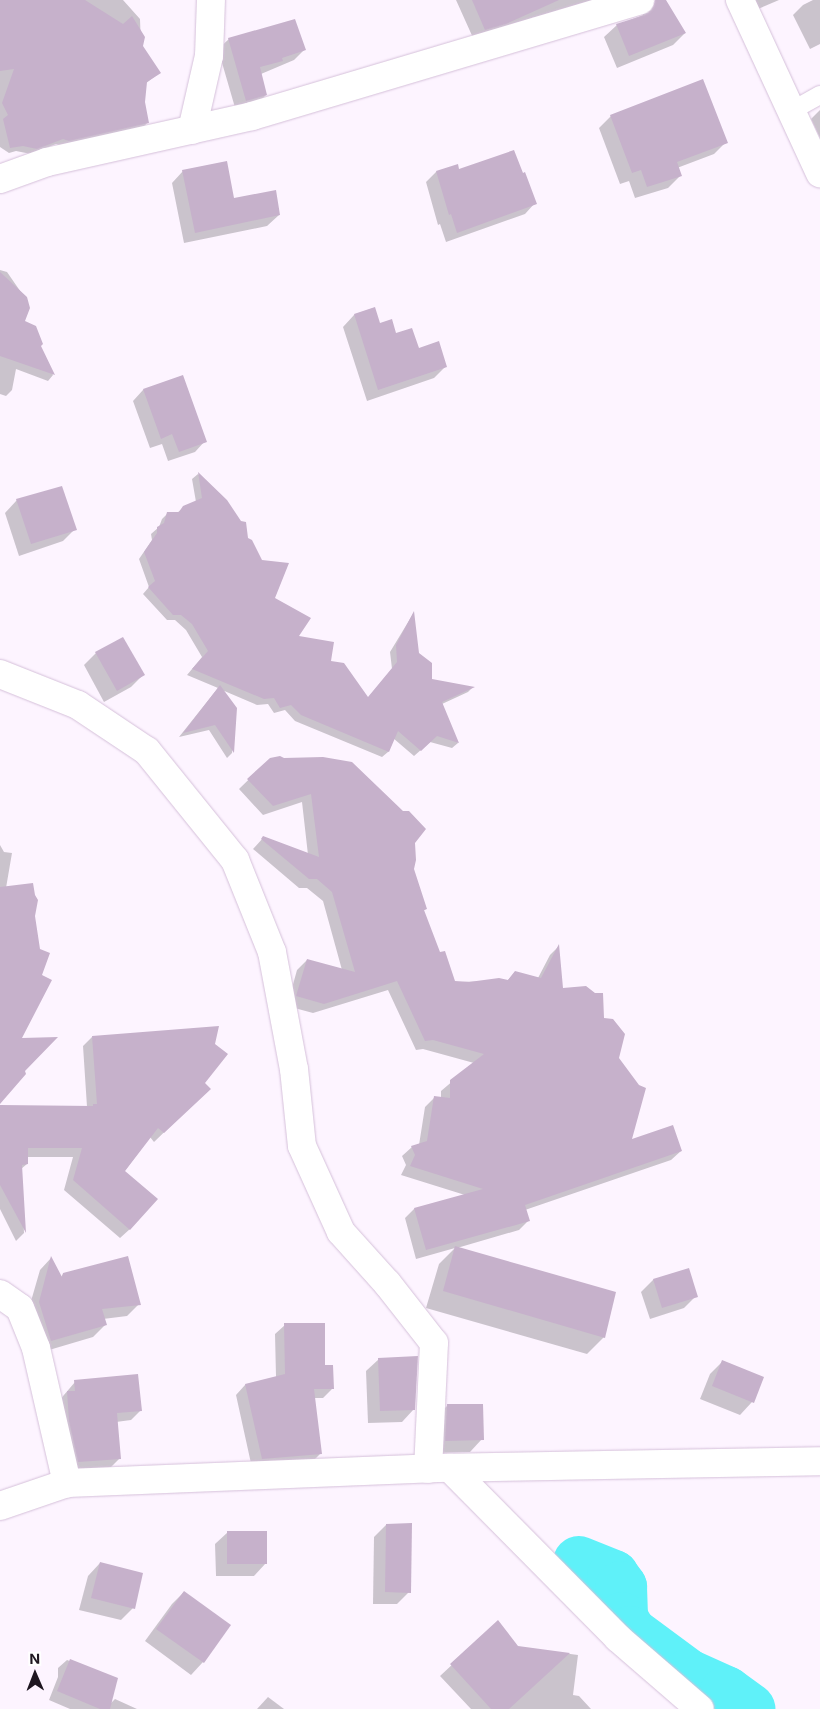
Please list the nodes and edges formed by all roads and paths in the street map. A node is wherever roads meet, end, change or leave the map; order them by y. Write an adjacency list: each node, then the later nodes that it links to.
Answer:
1 (211, 0): 6 (street)
2 (640, 0): 6 (street)
3 (740, 0): 5 (street)
4 (820, 95): 5 (lane)
5 (793, 110): 7 (street)
6 (192, 130): 8 (street)
7 (820, 174)
8 (0, 179)
9 (0, 674): 12 (street)
10 (0, 1294): 13 (street)
11 (820, 1461): 12 (street)
12 (439, 1468): 13 (street); 15 (street)
13 (67, 1483): 14 (street)
14 (0, 1506)
15 (700, 1709)

